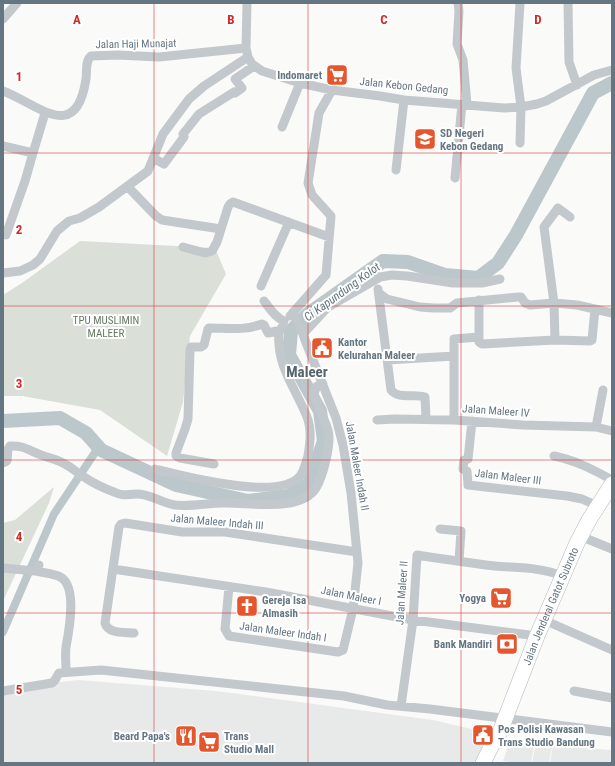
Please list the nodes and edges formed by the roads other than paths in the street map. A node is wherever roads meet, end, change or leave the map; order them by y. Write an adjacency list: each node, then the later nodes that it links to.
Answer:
1 (17, 3): 6 (street)
2 (248, 3): 7 (street)
3 (458, 3): 16 (street)
4 (520, 3): 17 (street)
5 (568, 3): 12 (street)
6 (3, 19)
7 (246, 48): 8 (street); 18 (street, Jalan Haji Munajat)
8 (248, 57): 9 (street); 23 (street)
9 (254, 66): 11 (street, Jalan Kebon Gedang); 23 (street)
10 (612, 70): 12 (street, Jalan Kebon Gedang)
11 (300, 83): 13 (street, Jalan Kebon Gedang); 19 (street)
12 (579, 85): 17 (street, Jalan Kebon Gedang)
13 (332, 90): 15 (street, Jalan Kebon Gedang); 31 (street)
14 (3, 92): 18 (street)
15 (404, 100): 16 (street, Jalan Kebon Gedang); 24 (street)
16 (464, 104): 17 (street, Jalan Kebon Gedang); 25 (street)
17 (521, 107): 20 (street)
18 (45, 113): 22 (street)
19 (282, 127)
20 (520, 143)
21 (3, 146): 22 (street)
22 (33, 153): 30 (street)
23 (154, 158): 26 (street)
24 (396, 170)
25 (455, 178)
26 (128, 187): 29 (street); 33 (street)
27 (570, 217): 40 (street)
28 (289, 222): 29 (street); 31 (street); 36 (street)
29 (221, 229): 32 (street)
30 (6, 235)
31 (329, 237): 43 (street)
32 (183, 247)
33 (3, 274)
34 (377, 279): 35 (street); 37 (street); 45 (street)
35 (500, 280)
36 (261, 286)
37 (379, 293): 38 (street); 50 (street)
38 (479, 300): 40 (street); 47 (street)
39 (264, 301): 44 (street)
40 (554, 303): 41 (street); 48 (street)
41 (595, 309): 42 (street); 48 (street)
42 (612, 313)
43 (293, 314): 44 (street); 45 (street, Jalan Maleer Indah II)
44 (284, 321): 46 (street)
45 (301, 330): 51 (street, Jalan Maleer Indah II)
46 (279, 332): 61 (street); 62 (street)
47 (479, 337): 48 (street); 49 (street)
48 (555, 340)
49 (454, 356): 50 (street); 55 (street)
50 (387, 360): 53 (street)
51 (323, 384): 60 (street); 69 (street, Jalan Maleer Indah II)
52 (603, 390): 57 (street)
53 (426, 419): 54 (street, Jalan Maleer IV); 55 (street, Jalan Maleer IV)
54 (377, 420)
55 (454, 420): 56 (street, Jalan Maleer IV)
56 (472, 421): 57 (street, Jalan Maleer IV); 65 (street, Jalan Maleer III)
57 (596, 427): 58 (street, Jalan Maleer IV)
58 (612, 431)
59 (554, 456): 63 (street)
60 (3, 463)
61 (214, 464)
62 (155, 469)
63 (612, 480)
64 (612, 484): 65 (main road, Jalan Jenderal Gatot Subroto)
65 (594, 504): 67 (main road, Jalan Jenderal Gatot Subroto)
66 (440, 529): 70 (street)
67 (580, 536): 68 (street); 73 (main road, Jalan Jenderal Gatot Subroto)
68 (612, 549)
69 (357, 552): 72 (street, Jalan Maleer Indah III); 75 (street, Jalan Maleer Indah II)
70 (459, 561): 73 (street, Jalan Maleer II); 76 (street, Jalan Maleer II)
71 (3, 568): 81 (street)
72 (113, 569): 74 (street, Jalan Maleer I); 78 (street)
73 (562, 576): 77 (main road, Jalan Jenderal Gatot Subroto)
74 (228, 587): 75 (street, Jalan Maleer I); 75 (street, Jalan Maleer Indah I)
75 (353, 609): 76 (street, Jalan Maleer I)
76 (413, 620): 79 (street, Jalan Maleer I); 85 (street, Jalan Maleer II)
77 (544, 620): 79 (main road, Jalan Jenderal Gatot Subroto); 80 (street)
78 (134, 633)
79 (537, 636): 86 (main road, Jalan Jenderal Gatot Subroto)
80 (612, 650)
81 (66, 671): 82 (street); 85 (street)
82 (3, 691)
83 (574, 691): 84 (street)
84 (612, 698)
85 (401, 706): 86 (street)
86 (503, 726): 87 (street); 88 (main road, Jalan Jenderal Gatot Subroto); 89 (main road, Jalan Jenderal Gatot Subroto)
87 (612, 732)
88 (483, 763)
89 (493, 763)

